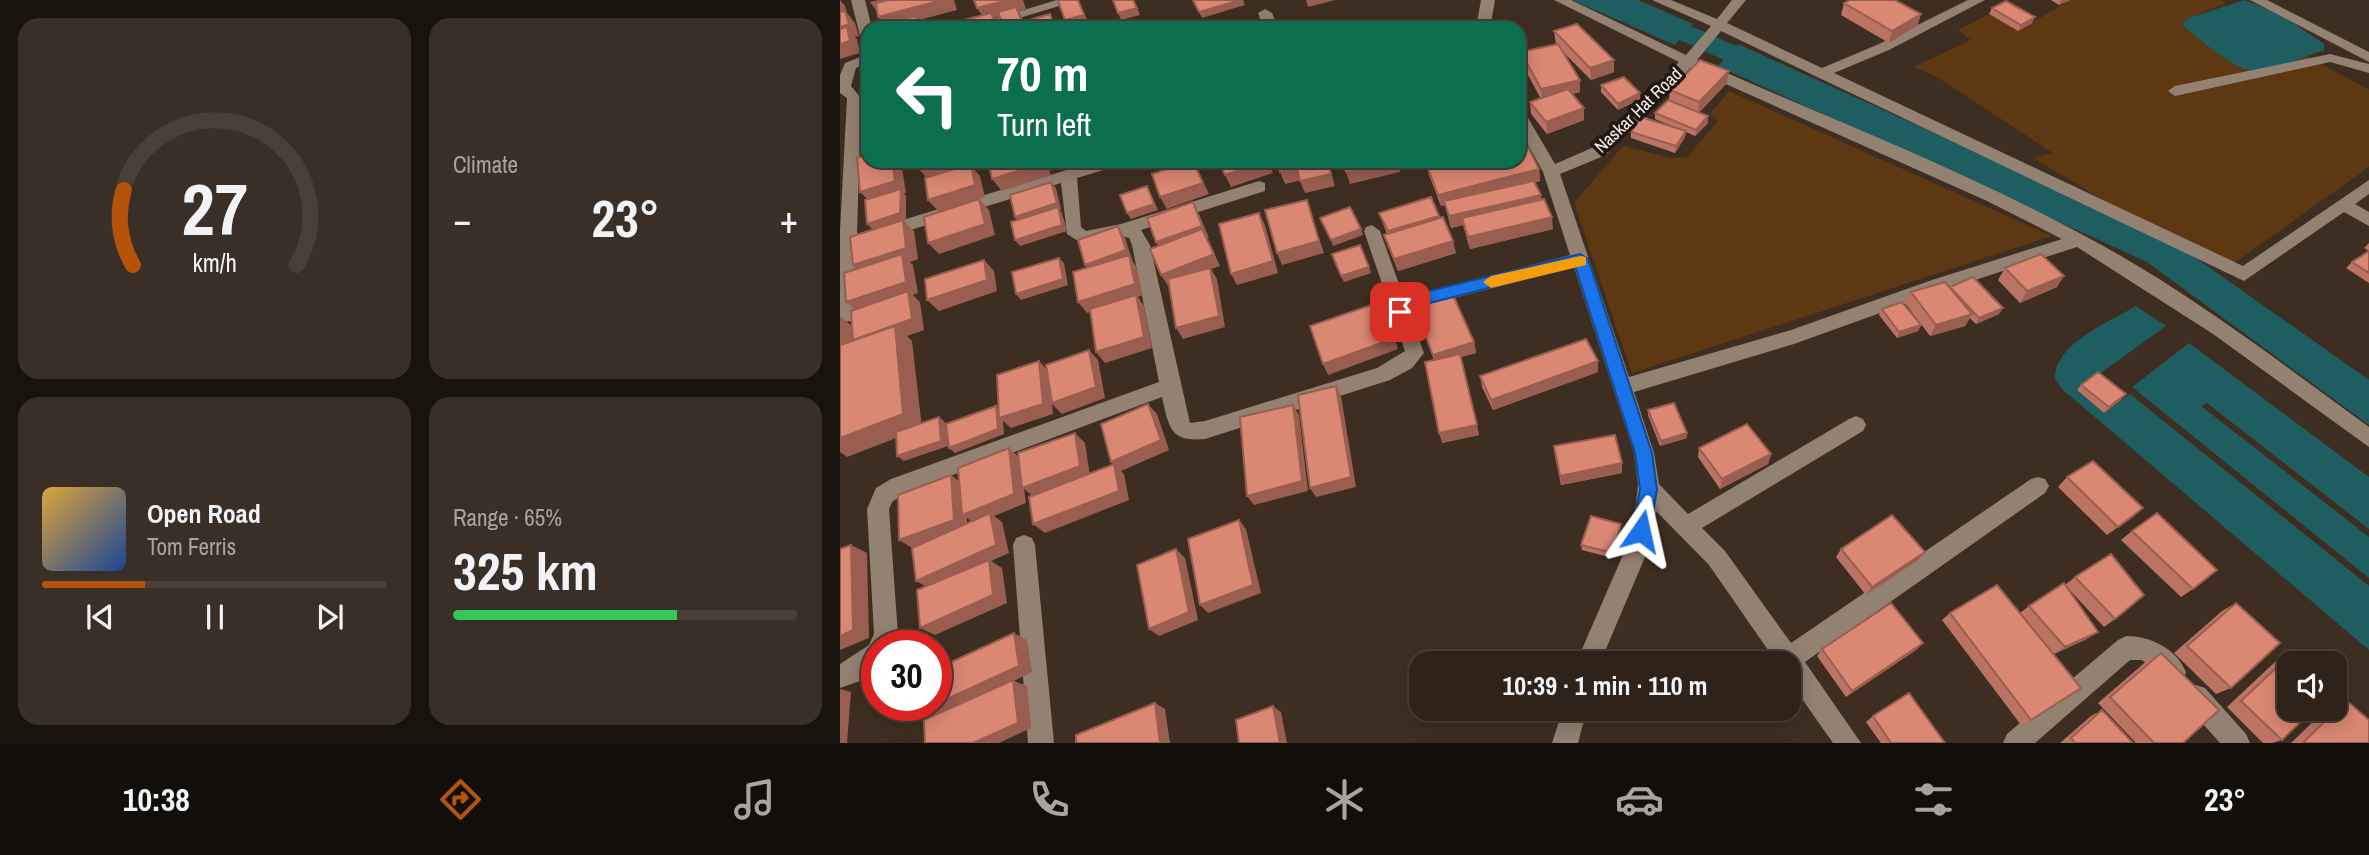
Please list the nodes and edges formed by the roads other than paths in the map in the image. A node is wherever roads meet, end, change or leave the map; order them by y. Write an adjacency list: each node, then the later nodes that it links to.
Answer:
1 (858, 0): 10 (street)
2 (1072, 0): 11 (street)
3 (1488, 0): 13 (street)
4 (1561, 0): 15 (street)
5 (1659, 0): 14 (street)
6 (1739, 0): 14 (street)
7 (1978, 0): 19 (street)
8 (2257, 0): 16 (street)
9 (1265, 13): 12 (street)
10 (863, 21)
11 (996, 21)
12 (1268, 21)
13 (1484, 21)
14 (1717, 29): 15 (street, Naskar Hat Road); 19 (street)
15 (1692, 57): 25 (street, Naskar Hat Road); 33 (street)
16 (2369, 58)
17 (861, 61): 20 (street)
18 (2369, 69): 21 (street)
19 (1820, 74): 29 (street)
20 (842, 88): 23 (street)
21 (2175, 91)
22 (1526, 127): 25 (street)
23 (860, 136): 34 (street)
24 (1092, 168): 26 (street)
25 (1551, 172): 35 (street)
26 (1069, 175): 31 (street); 34 (street)
27 (2369, 186): 29 (street)
28 (1259, 187): 31 (street)
29 (2345, 205): 30 (street)
30 (2369, 219)
31 (1122, 230): 38 (street)
32 (1372, 231): 36 (street)
33 (2079, 240): 39 (street); 41 (street)
34 (848, 243): 37 (street)
35 (1580, 259): 36 (street); 39 (street)
36 (1400, 312): 38 (street)
37 (845, 316)
38 (1170, 386): 46 (street)
39 (1622, 387): 43 (street)
40 (1856, 425): 44 (street)
41 (2369, 438)
42 (2038, 486): 49 (street)
43 (1648, 489): 44 (street); 47 (street)
44 (1688, 526): 48 (street)
45 (1024, 545): 54 (street)
46 (886, 630)
47 (1593, 651)
48 (1783, 651)
49 (1801, 651)
50 (861, 667): 51 (street)
51 (840, 676)
52 (1801, 676): 56 (street)
53 (1572, 721): 55 (street)
54 (1041, 743)
55 (1566, 743)
56 (1848, 743)
57 (2016, 743): 58 (street)
58 (2236, 743)

